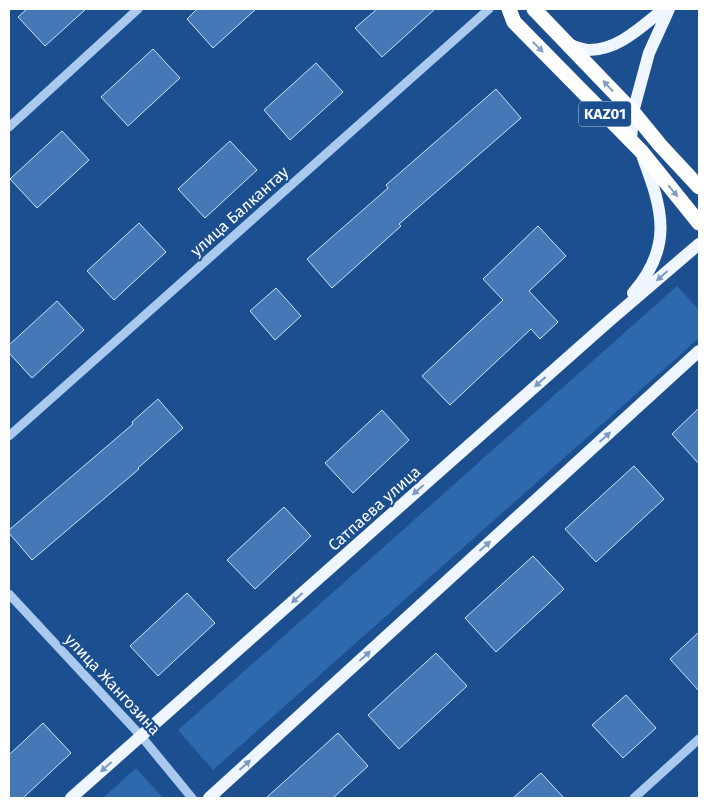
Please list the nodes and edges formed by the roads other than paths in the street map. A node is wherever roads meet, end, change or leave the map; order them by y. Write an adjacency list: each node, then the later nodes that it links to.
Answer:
1 (138, 9): 9 (street)
2 (489, 9): 16 (street, улица Балкантау)
3 (509, 9): 10 (highway, KАZ01, one-way to 10)
4 (534, 9): 7 (highway, KАZ01)
5 (664, 9): 7 (main road)
6 (669, 9): 8 (main road)
7 (570, 46): 8 (highway, KАZ01, one-way to 7)
8 (633, 112): 10 (main road); 11 (highway, KАZ01)
9 (9, 126)
10 (636, 146): 12 (highway, KАZ01, one-way to 12); 14 (main road)
11 (699, 188)
12 (699, 223)
13 (699, 244): 14 (main road, Сатпаева улица, one-way to 14)
14 (608, 322): 18 (main road, Сатпаева улица, one-way to 18)
15 (699, 351): 22 (main road, one-way to 15)
16 (9, 436)
17 (9, 594): 18 (street, улица Жангозина)
18 (141, 736): 20 (main road, Сатпаева улица, one-way to 20); 21 (street, улица Жангозина)
19 (699, 739): 23 (street)
20 (71, 798)
21 (192, 798)
22 (209, 798)
23 (634, 798)

